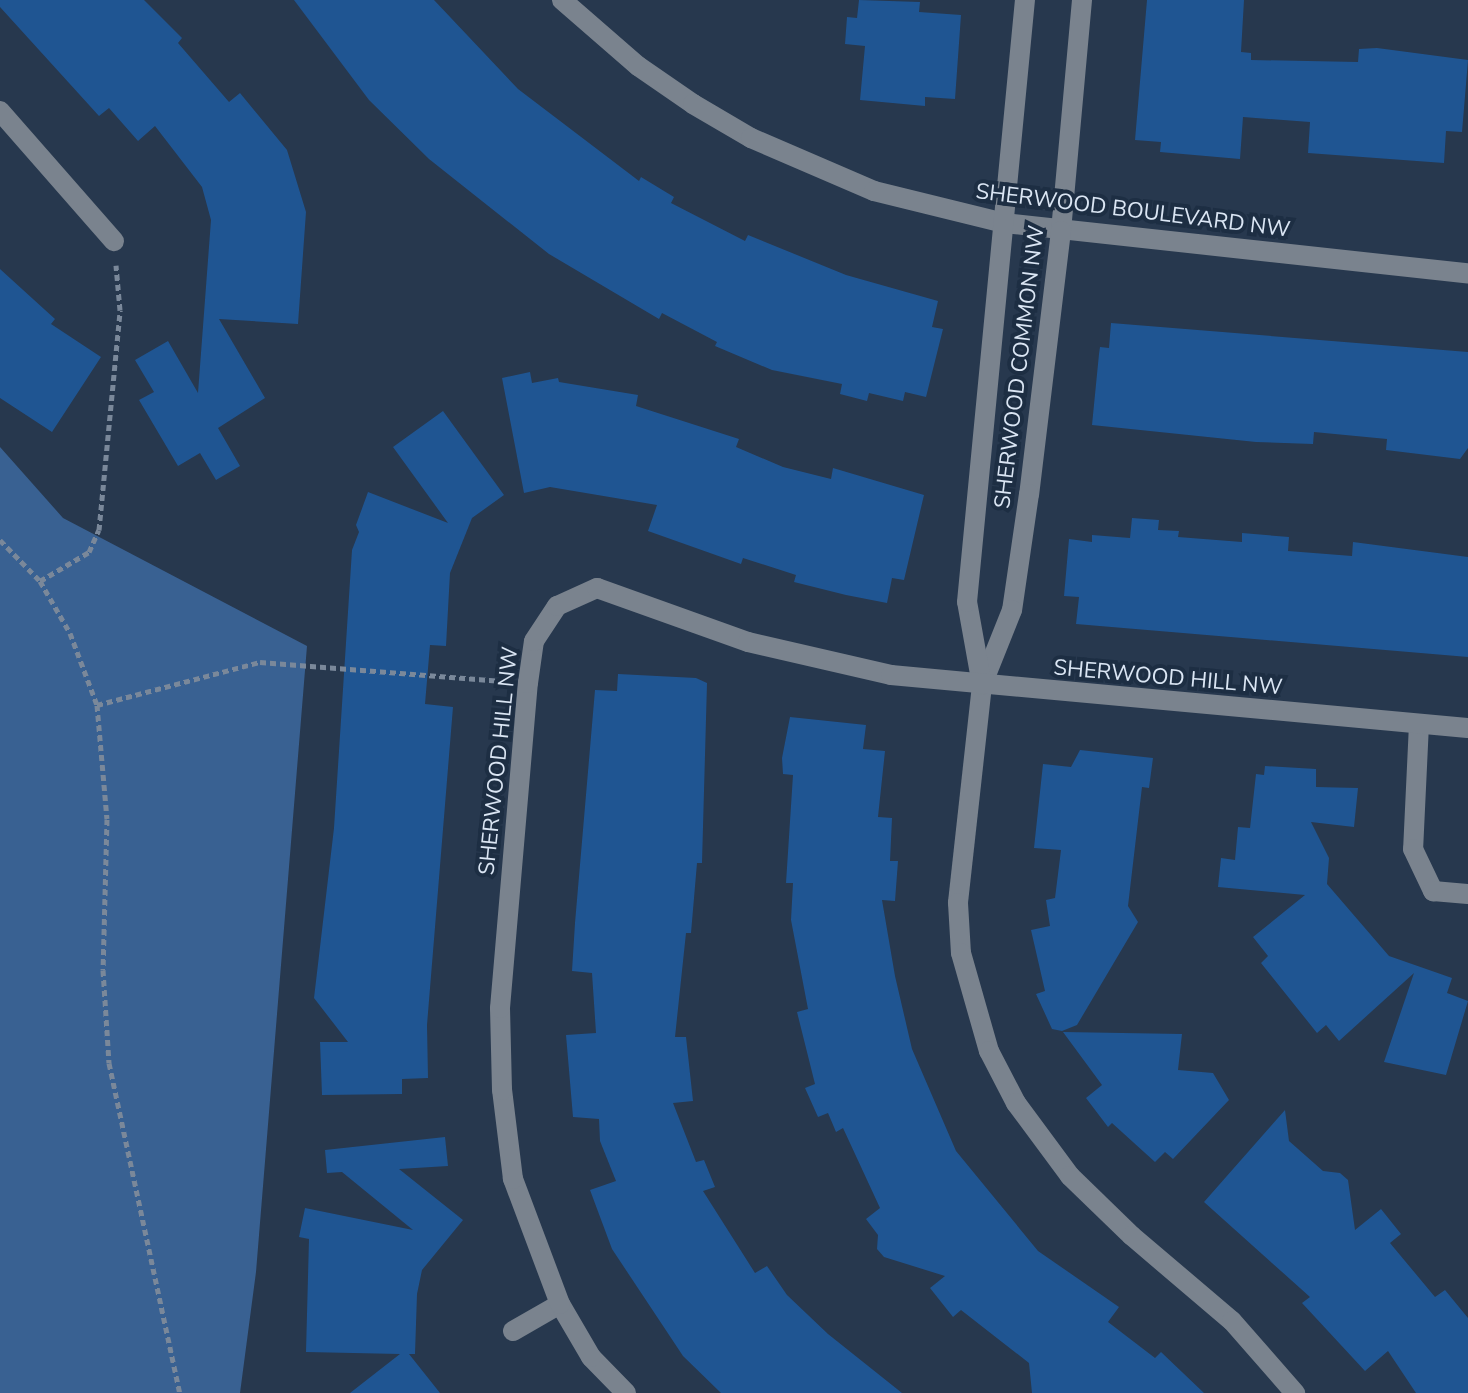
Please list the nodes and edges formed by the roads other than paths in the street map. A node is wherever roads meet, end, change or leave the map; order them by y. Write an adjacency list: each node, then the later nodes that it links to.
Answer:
1 (562, 0): 5 (street, SHERWOOD BOULEVARD NW)
2 (1025, 0): 5 (street, SHERWOOD COMMON NW)
3 (1082, 0): 6 (street, SHERWOOD COMMON NW)
4 (0, 111): 7 (street)
5 (1004, 223): 6 (street, SHERWOOD BOULEVARD NW); 9 (street, SHERWOOD COMMON NW)
6 (1061, 231): 8 (street, SHERWOOD BOULEVARD NW); 9 (street, SHERWOOD COMMON NW)
7 (114, 241)
8 (1468, 273)
9 (982, 685): 10 (street, SHERWOOD HILL NW); 13 (street, SHERWOOD HILL NW); 16 (street, SHERWOOD COMMON NW)
10 (1419, 724): 11 (street, SHERWOOD HILL NW); 12 (street)
11 (1468, 728)
12 (1468, 894)
13 (560, 1304): 14 (street); 15 (street, SHERWOOD HILL NW)
14 (513, 1331)
15 (626, 1393)
16 (1295, 1393)

